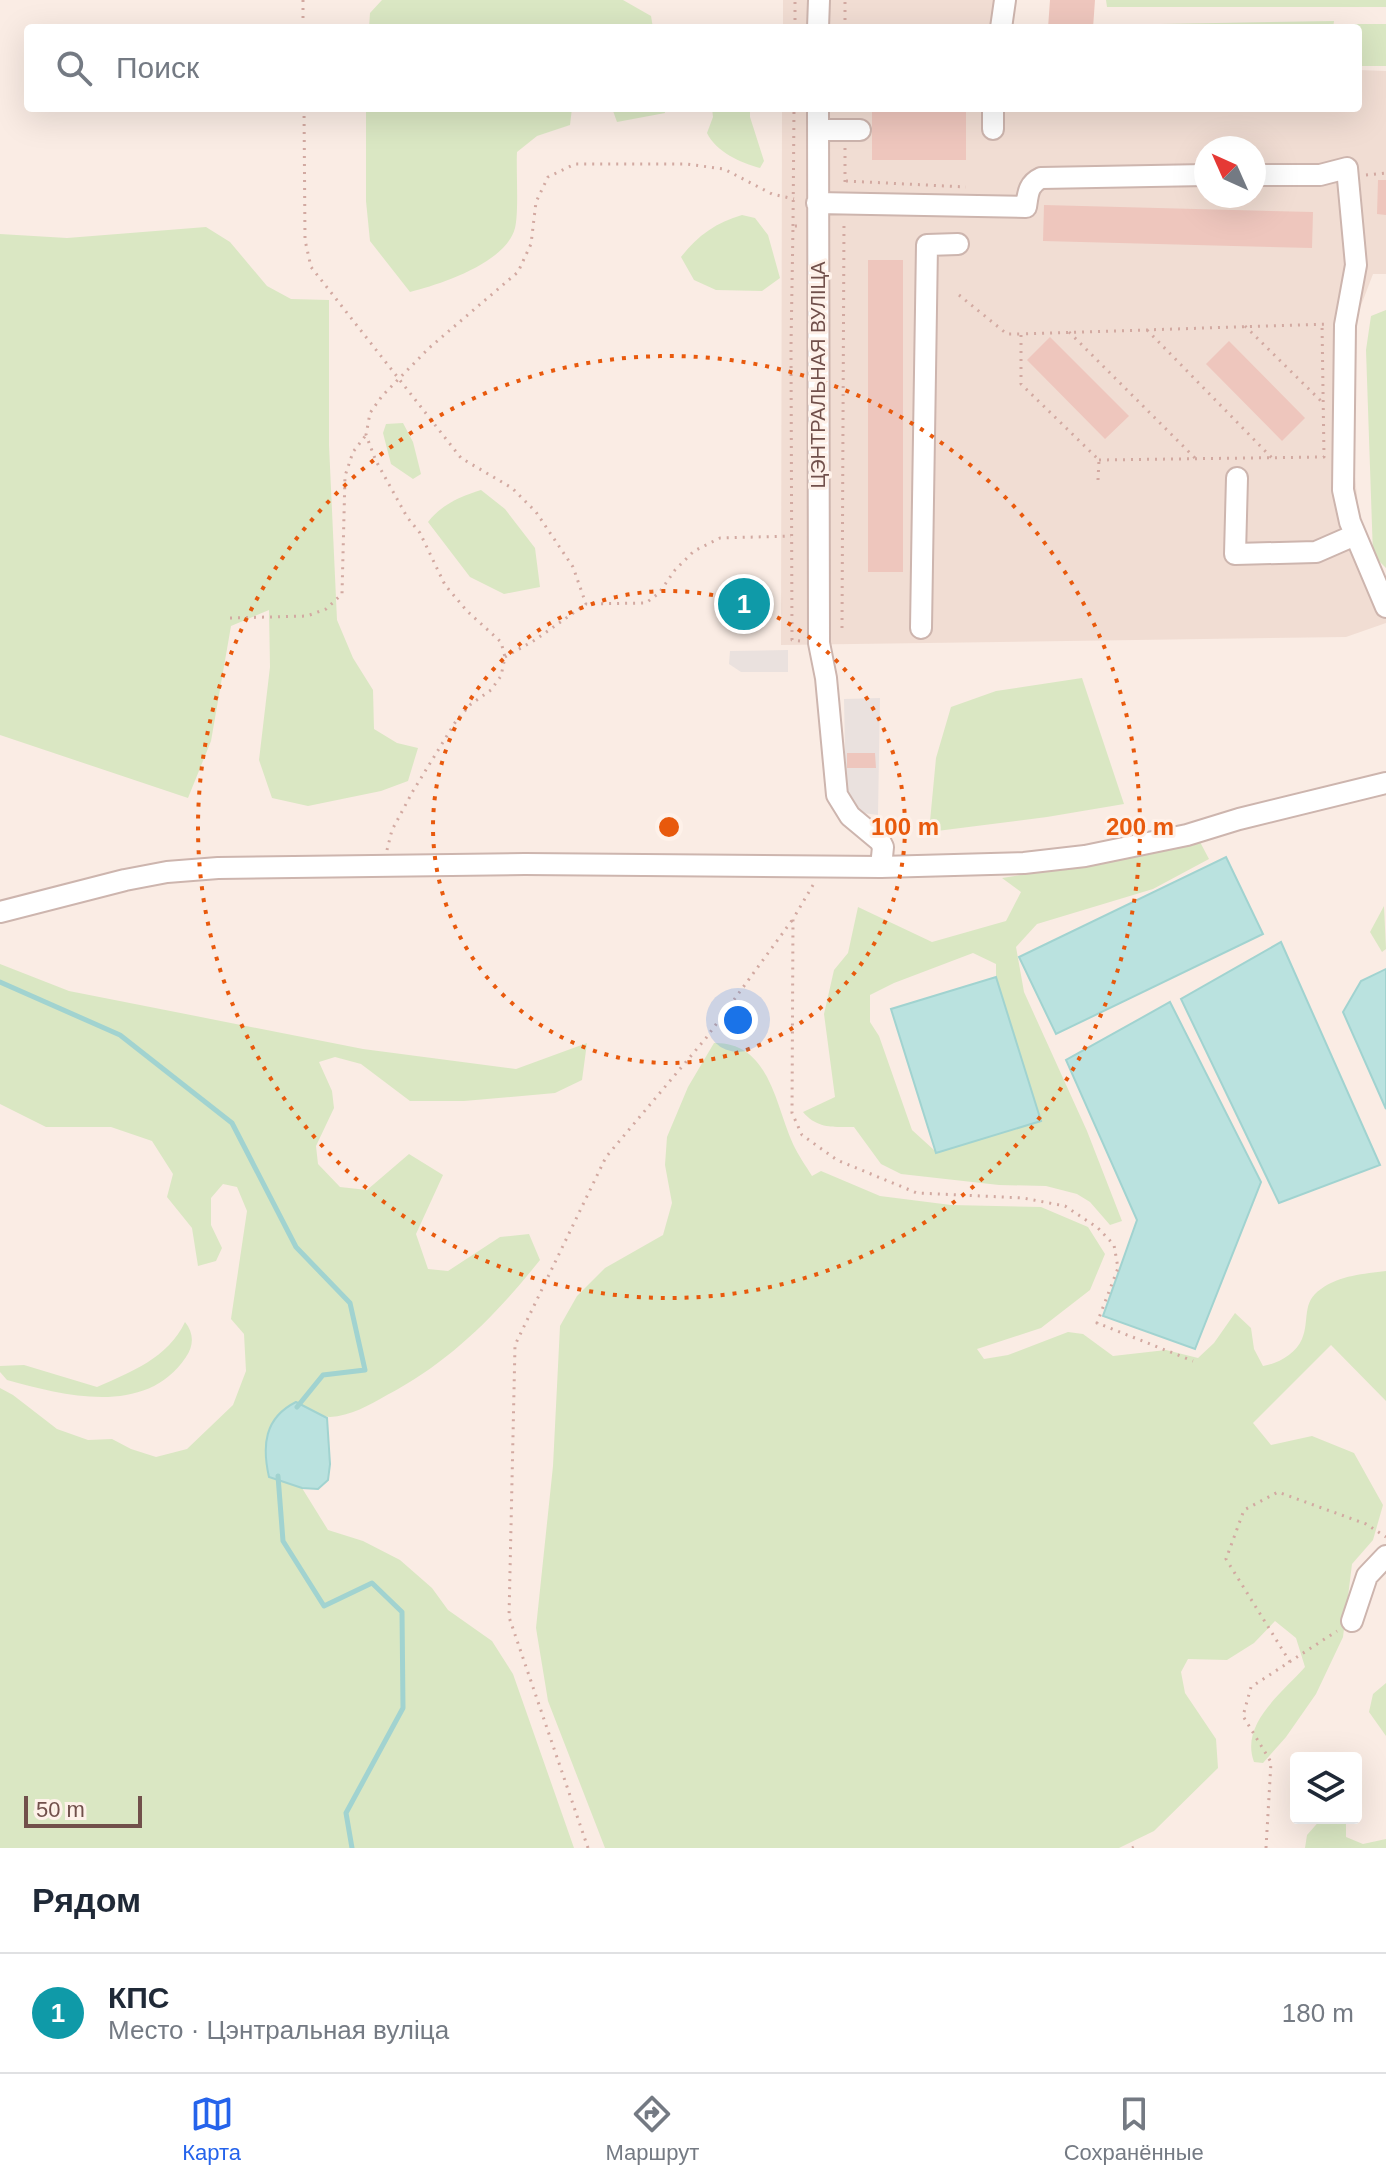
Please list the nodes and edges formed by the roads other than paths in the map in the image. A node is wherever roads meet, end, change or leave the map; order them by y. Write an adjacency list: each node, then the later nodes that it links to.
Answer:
1 (819, 0): 3 (street)
2 (1005, 0): 4 (street)
3 (818, 24)
4 (1002, 24)
5 (818, 112): 8 (street, ЦЭНТРАЛЬНАЯ ВУЛІЦА)
6 (993, 112): 7 (street)
7 (993, 129)
8 (818, 130): 9 (street); 12 (street, ЦЭНТРАЛЬНАЯ ВУЛІЦА)
9 (852, 130)
10 (1194, 175): 12 (street)
11 (1266, 175): 15 (street)
12 (817, 203): 19 (street, ЦЭНТРАЛЬНАЯ ВУЛІЦА)
13 (958, 244): 17 (street)
14 (1237, 478): 15 (street)
15 (1355, 535): 16 (street)
16 (1386, 607)
17 (921, 628)
18 (1386, 783): 19 (street)
19 (881, 867): 20 (street)
20 (0, 912)
21 (1386, 1556): 22 (street)
22 (1352, 1621)

